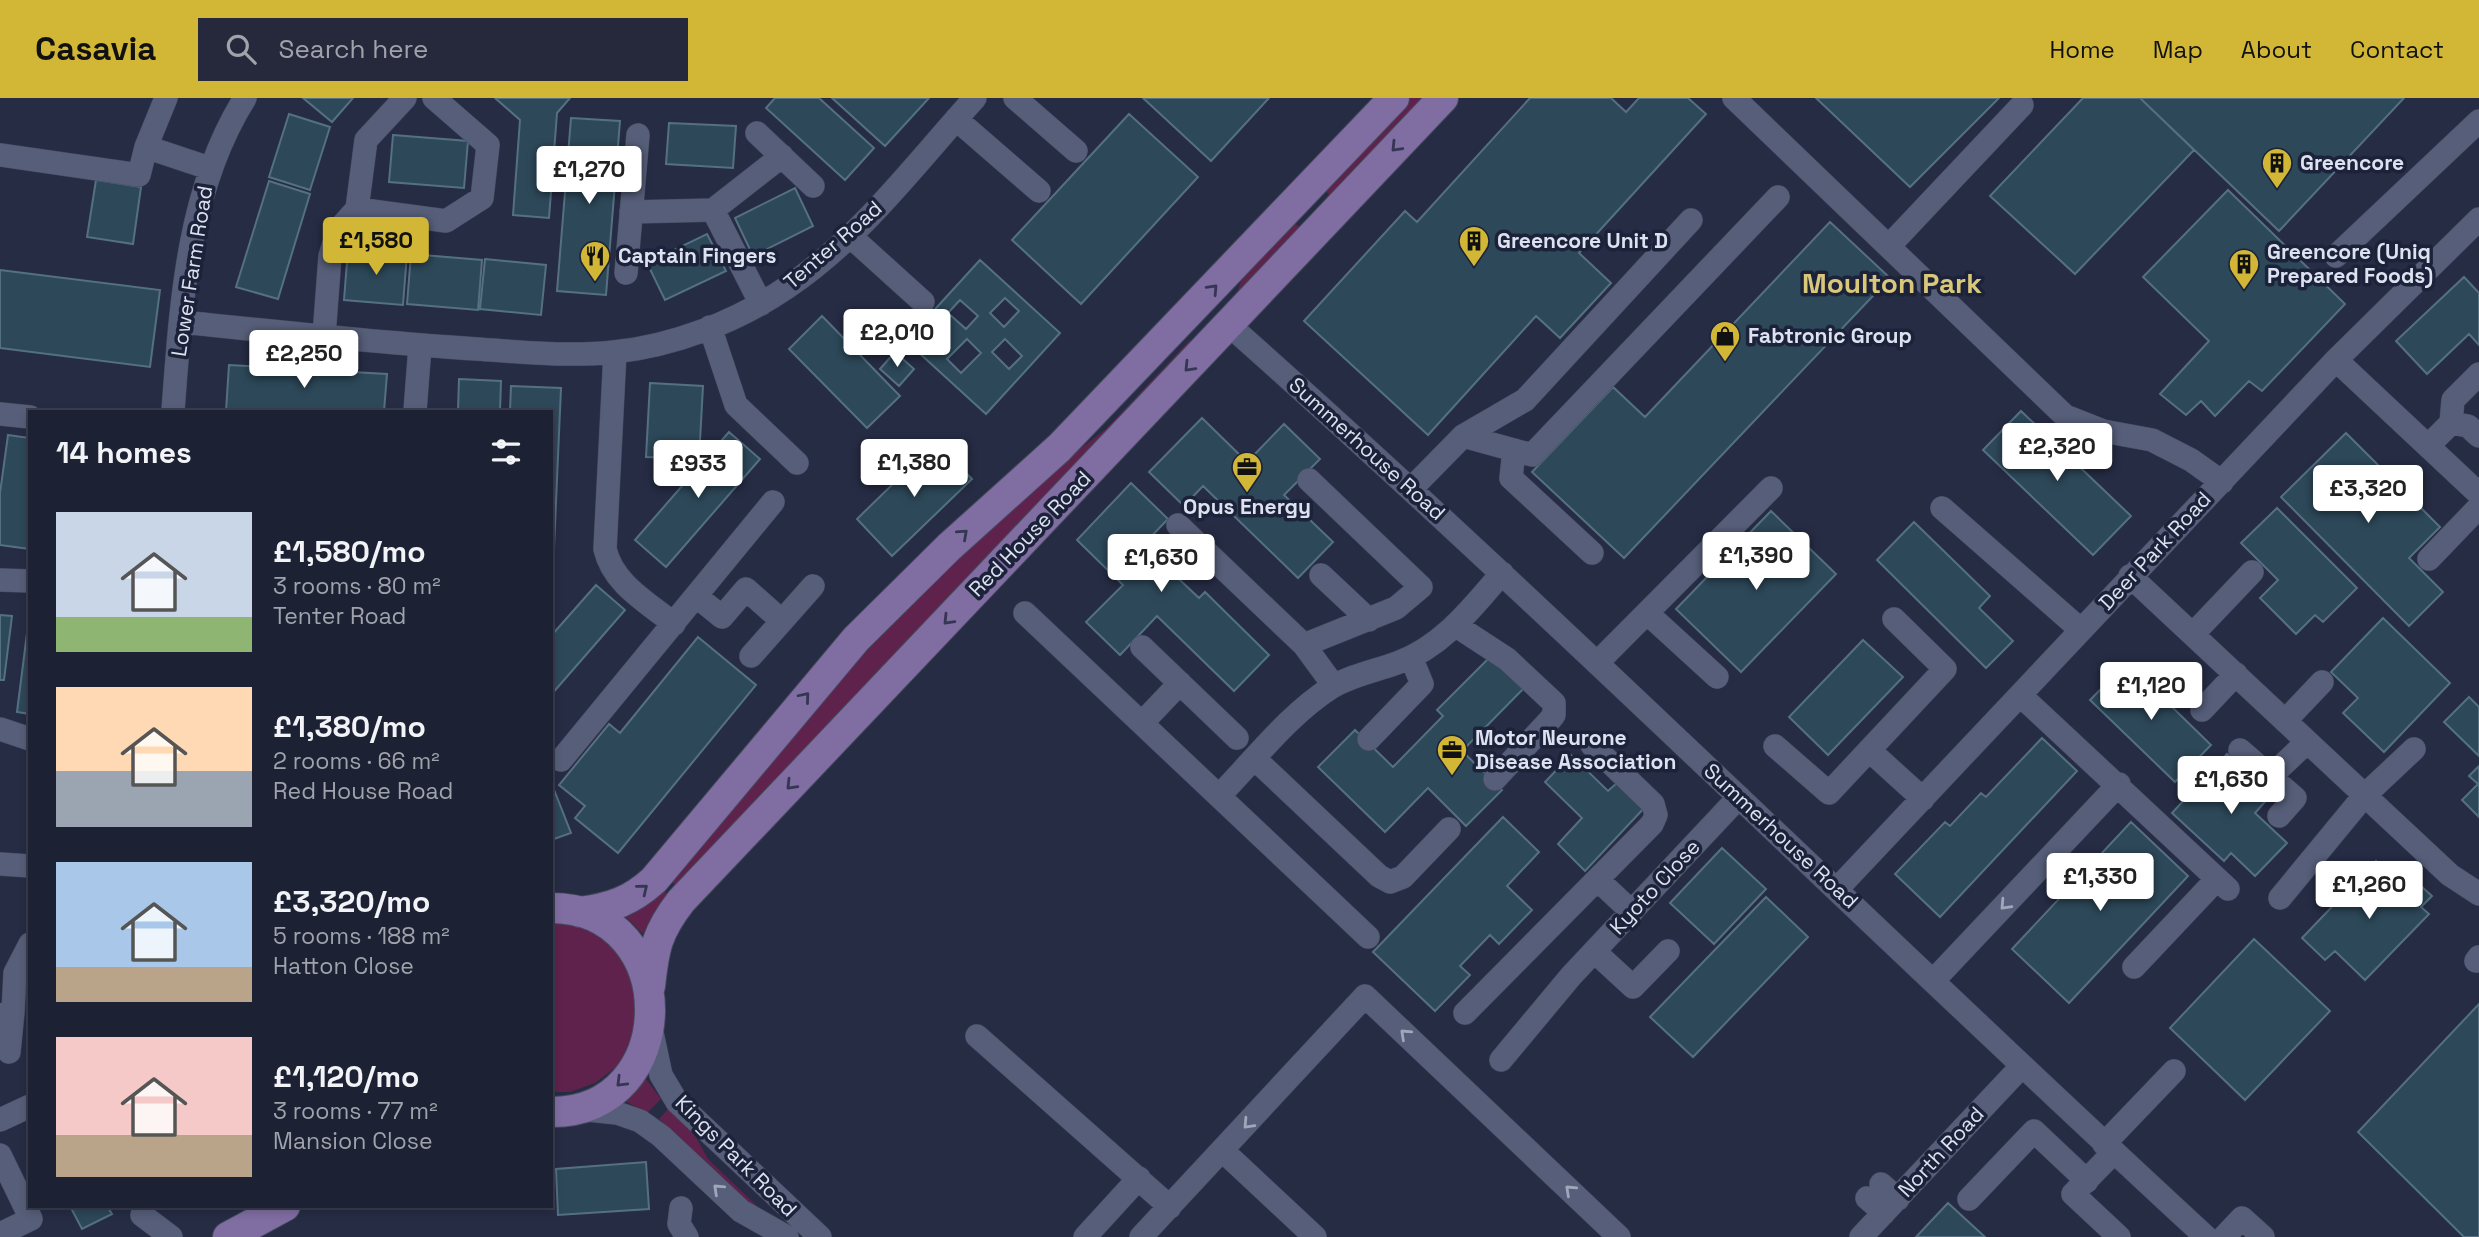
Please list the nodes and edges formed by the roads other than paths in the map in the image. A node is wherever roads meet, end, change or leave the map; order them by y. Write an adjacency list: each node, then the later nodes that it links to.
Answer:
1 (166, 98): 15 (street)
2 (245, 98): 19 (street, Lower Farm Road)
3 (405, 98): 23 (street)
4 (434, 98): 23 (street)
5 (975, 98): 11 (street, Tenter Road)
6 (1015, 98): 16 (street)
7 (1394, 98): 49 (main road, one-way to 7)
8 (1443, 98): 35 (main road, Red House Road, one-way to 35)
9 (1734, 98): 29 (street)
10 (2022, 105): 29 (street)
11 (956, 119): 21 (street); 28 (street, Tenter Road)
12 (2479, 121): 30 (street)
13 (757, 133): 18 (street)
14 (638, 135): 25 (street)
15 (146, 148): 17 (street); 19 (street)
16 (1076, 151)
17 (0, 155)
18 (782, 156): 20 (street); 24 (street)
19 (209, 168): 34 (street, Lower Farm Road)
20 (813, 186)
21 (1039, 191)
22 (1778, 197): 50 (street)
23 (357, 209): 37 (street)
24 (713, 210): 25 (street); 33 (street)
25 (631, 212): 31 (street)
26 (1691, 220): 47 (street)
27 (2479, 220): 40 (street, Deer Park Road)
28 (850, 236): 32 (street); 33 (street, Tenter Road)
29 (1889, 246): 53 (street)
30 (2336, 256)
31 (626, 273)
32 (923, 302)
33 (761, 304): 36 (street, Tenter Road)
34 (182, 322): 37 (street, Tenter Road); 42 (street, Lower Farm Road)
35 (1229, 325): 49 (main road); 54 (street, Summerhouse Road); 129 (main road, Red House Road, one-way to 129)
36 (710, 327): 39 (street, Tenter Road); 51 (street)
37 (324, 336): 38 (street, Tenter Road)
38 (420, 346): 39 (street, Tenter Road); 43 (street)
39 (615, 352): 76 (street)
40 (2336, 360): 48 (street); 53 (street, Deer Park Road)
41 (2479, 374): 46 (street)
42 (173, 410)
43 (415, 410)
44 (0, 414): 45 (street)
45 (28, 417)
46 (2469, 425): 48 (street)
47 (1463, 436): 50 (street); 54 (street)
48 (2428, 446): 56 (street)
49 (1059, 448): 121 (main road, one-way to 49)
50 (1514, 450): 61 (street)
51 (797, 463)
52 (1309, 480): 74 (street)
53 (2222, 482): 66 (street, Deer Park Road)
54 (1412, 488): 64 (street, Summerhouse Road)
55 (1771, 488): 71 (street)
56 (2479, 494)
57 (772, 502): 70 (street)
58 (2479, 507): 62 (street)
59 (1942, 508): 78 (street)
60 (1178, 525): 80 (street)
61 (1592, 553)
62 (2429, 559)
63 (2252, 572): 79 (street)
64 (1502, 573): 77 (street); 84 (street, Summerhouse Road)
65 (1321, 575): 74 (street)
66 (2130, 576): 78 (street, Deer Park Road); 79 (street)
67 (0, 580): 68 (street)
68 (28, 581)
69 (813, 586): 75 (street)
70 (696, 596): 75 (street); 76 (street)
71 (1647, 612): 84 (street); 86 (street)
72 (1025, 613): 93 (street)
73 (1894, 619): 102 (street)
74 (1369, 620): 80 (street)
75 (782, 621): 82 (street)
76 (674, 624): 105 (street)
77 (1455, 625): 83 (street); 107 (street)
78 (2081, 630): 90 (street, Deer Park Road)
79 (2194, 634): 85 (street)
80 (1304, 645): 89 (street)
81 (1142, 647): 88 (street)
82 (751, 656)
83 (1411, 657): 89 (street); 97 (street)
84 (1598, 662): 111 (street, Summerhouse Road)
85 (2236, 674): 91 (street); 92 (street)
86 (1717, 677)
87 (2322, 682): 92 (street)
88 (1180, 683): 93 (street); 96 (street)
89 (1334, 686): 104 (street)
90 (2020, 695): 108 (street); 112 (street, Deer Park Road)
91 (2202, 710)
92 (2285, 721): 98 (street)
93 (1142, 723): 109 (street)
94 (0, 729): 95 (street)
95 (28, 738)
96 (1237, 738)
97 (1369, 739)
98 (2307, 741): 106 (street); 110 (street)
99 (1592, 745): 117 (street)
100 (1775, 746): 102 (street)
101 (2414, 749): 110 (street)
102 (1870, 750): 112 (street)
103 (2241, 750): 106 (street)
104 (1255, 759): 109 (street); 114 (street)
105 (561, 760)
106 (2271, 776): 113 (street)
107 (1495, 779)
108 (2119, 784): 127 (street); 128 (street, one-way to 128)
109 (1219, 796): 123 (street)
110 (2364, 796): 119 (street); 120 (street)
111 (1739, 797): 118 (street, Summerhouse Road); 122 (street, Kyoto Close)
112 (1923, 799): 118 (street, Deer Park Road)
113 (2279, 816)
114 (1449, 829)
115 (0, 864): 116 (street)
116 (28, 866)
117 (1598, 880): 122 (street); 131 (street)
118 (1837, 889): 128 (street, Summerhouse Road)
119 (2479, 894)
120 (2280, 898)
121 (566, 910): 129 (main road)
122 (1632, 912): 125 (street, Kyoto Close)
123 (1368, 937)
124 (28, 948): 130 (street)
125 (1595, 951): 126 (street); 135 (street, Kyoto Close)
126 (1668, 951)
127 (2134, 967)
128 (1933, 981): 136 (street, Summerhouse Road)
129 (650, 986): 132 (main road, Red House Road)
130 (6, 1013): 134 (street)
131 (1465, 1013)
132 (651, 1028): 139 (main road, one-way to 139); 146 (street, Kings Park Road)
133 (978, 1036): 144 (street)
134 (9, 1052)
135 (1501, 1060)
136 (2021, 1067): 141 (street, Summerhouse Road); 162 (street, North Road)
137 (2174, 1071): 141 (street)
138 (28, 1107): 140 (street)
139 (563, 1110): 153 (street, Kings Park Road, one-way to 139)
140 (0, 1120)
141 (2109, 1148): 145 (street); 164 (street, Summerhouse Road)
142 (1223, 1151): 148 (street); 160 (street); 161 (street, one-way to 142)
143 (1, 1158): 152 (street)
144 (1139, 1178): 148 (street); 158 (street)
145 (2087, 1181): 147 (street); 163 (street)
146 (777, 1199): 153 (street); 157 (street, Kings Park Road)
147 (1969, 1199)
148 (1170, 1207): 159 (street)
149 (281, 1208): 155 (main road)
150 (681, 1208): 156 (street)
151 (143, 1219): 154 (street)
152 (0, 1234)
153 (776, 1234)
154 (171, 1237)
155 (227, 1237)
156 (687, 1237)
157 (820, 1237)
158 (1085, 1237)
159 (1141, 1237)
160 (1315, 1237)
161 (1619, 1237)
162 (1861, 1237)
163 (2119, 1237)
164 (2206, 1237)
165 (2224, 1237): 166 (street)
166 (2263, 1237)

